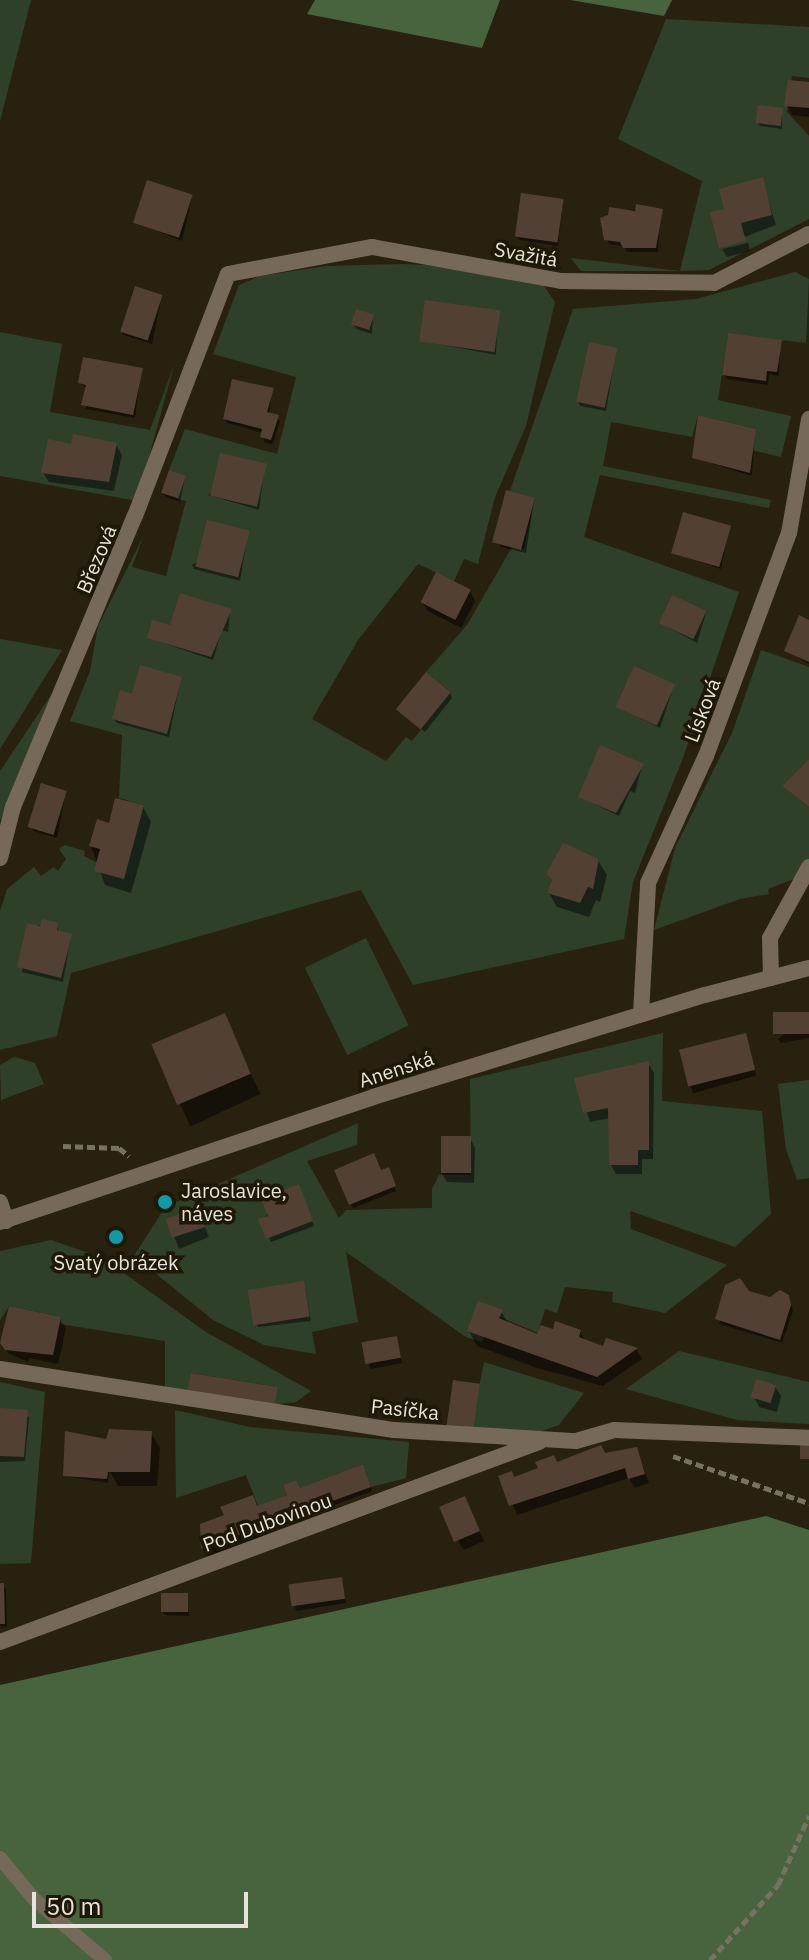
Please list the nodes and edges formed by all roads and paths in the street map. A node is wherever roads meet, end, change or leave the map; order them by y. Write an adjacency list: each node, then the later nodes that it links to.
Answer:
1 (809, 234): 2 (street, Svažitá)
2 (228, 274): 4 (street, Březová)
3 (809, 419): 8 (street, Lísková)
4 (0, 858)
5 (809, 867): 7 (street)
6 (809, 968): 7 (street, Anenská)
7 (771, 978): 8 (street, Anenská)
8 (641, 1014): 10 (street, Anenská)
9 (63, 1146): 10 (path)
10 (151, 1175): 12 (street, Anenská)
11 (0, 1202): 12 (street)
12 (3, 1222)
13 (0, 1369): 15 (street, Pasíčka)
14 (809, 1438): 15 (street, Pasíčka)
15 (547, 1439): 18 (street, Pod Dubovinou)
16 (657, 1449): 17 (path)
17 (809, 1503)
18 (0, 1642)
19 (809, 1816): 22 (path)
20 (0, 1858): 21 (lane)
21 (105, 1960)
22 (710, 1960)

